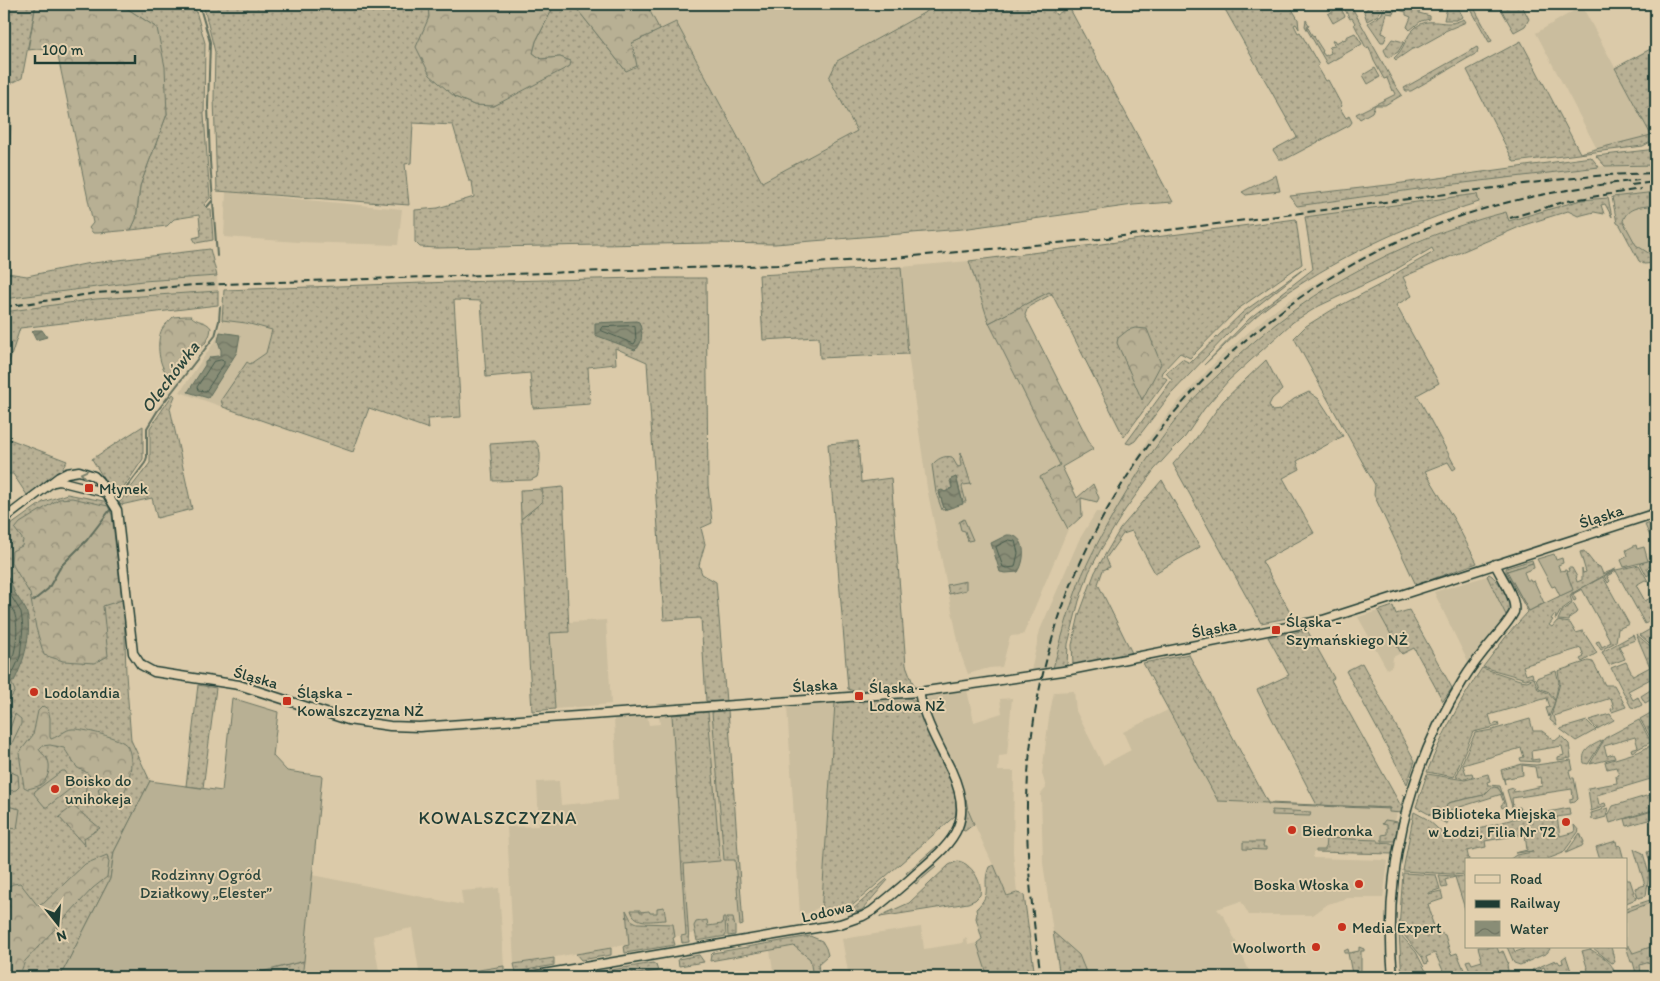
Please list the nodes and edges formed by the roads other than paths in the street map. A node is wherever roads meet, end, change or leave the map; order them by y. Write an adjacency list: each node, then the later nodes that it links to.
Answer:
1 (54, 482): 2 (street); 2 (street, Śląska, one-way to 1); 4 (street)
2 (107, 493): 6 (street, Śląska)
3 (1656, 513): 5 (street, Śląska)
4 (4, 519)
5 (1495, 564): 6 (street, Śląska); 8 (street)
6 (919, 692): 7 (street, Lodowa)
7 (525, 977)
8 (1393, 977)

